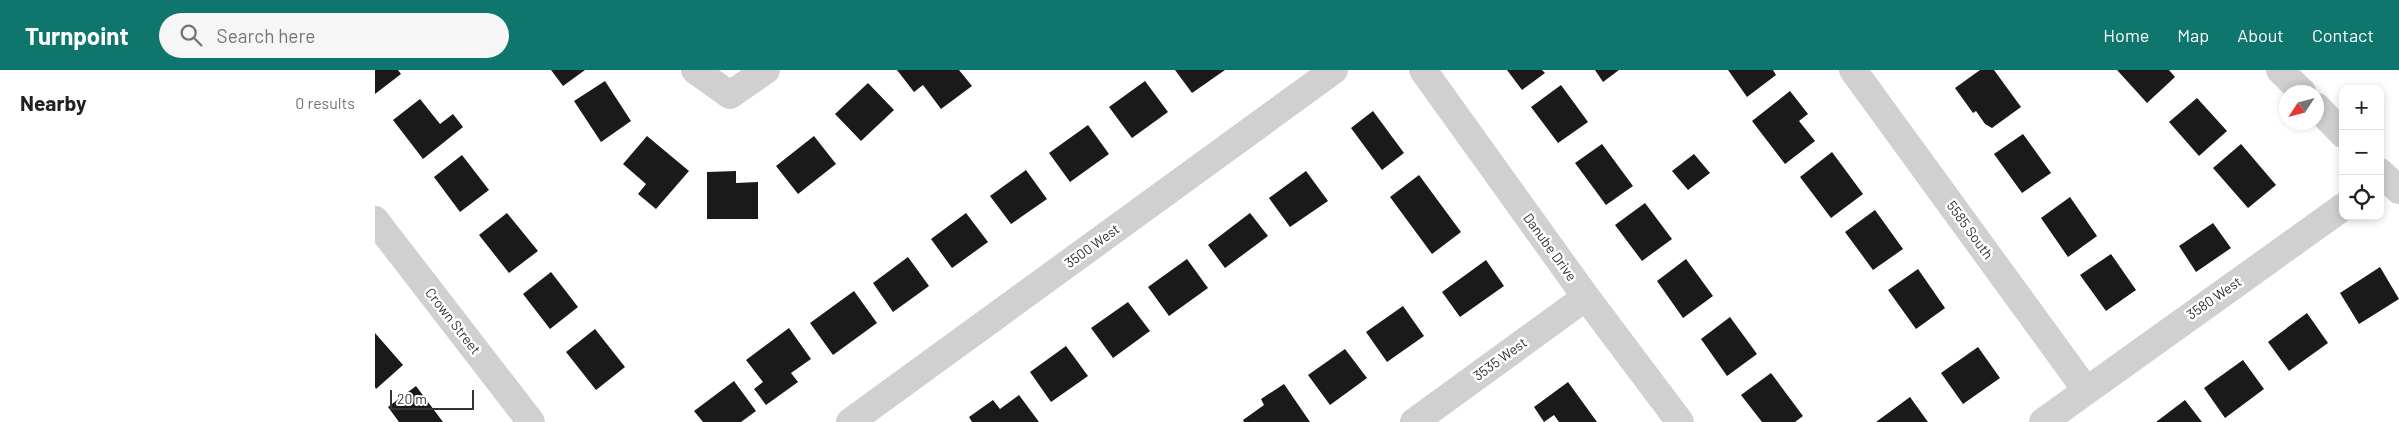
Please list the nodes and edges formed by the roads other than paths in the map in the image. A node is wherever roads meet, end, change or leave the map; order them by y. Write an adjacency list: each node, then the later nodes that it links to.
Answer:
1 (695, 70): 2 (street)
2 (766, 70)
3 (1335, 70): 15 (street, 3500 West)
4 (1423, 70): 12 (street, Danube Drive)
5 (1853, 70): 13 (street, 5585 South)
6 (2280, 70): 7 (street)
7 (2295, 85)
8 (2324, 114): 9 (street)
9 (2339, 130)
10 (2339, 209): 13 (street, 3580 West)
11 (375, 220): 14 (street, Crown Street)
12 (1586, 297): 16 (street, 3535 West); 17 (street, Danube Drive)
13 (2086, 390): 18 (street, 3580 West)
14 (531, 422)
15 (850, 422)
16 (1414, 422)
17 (1680, 422)
18 (2043, 422)

